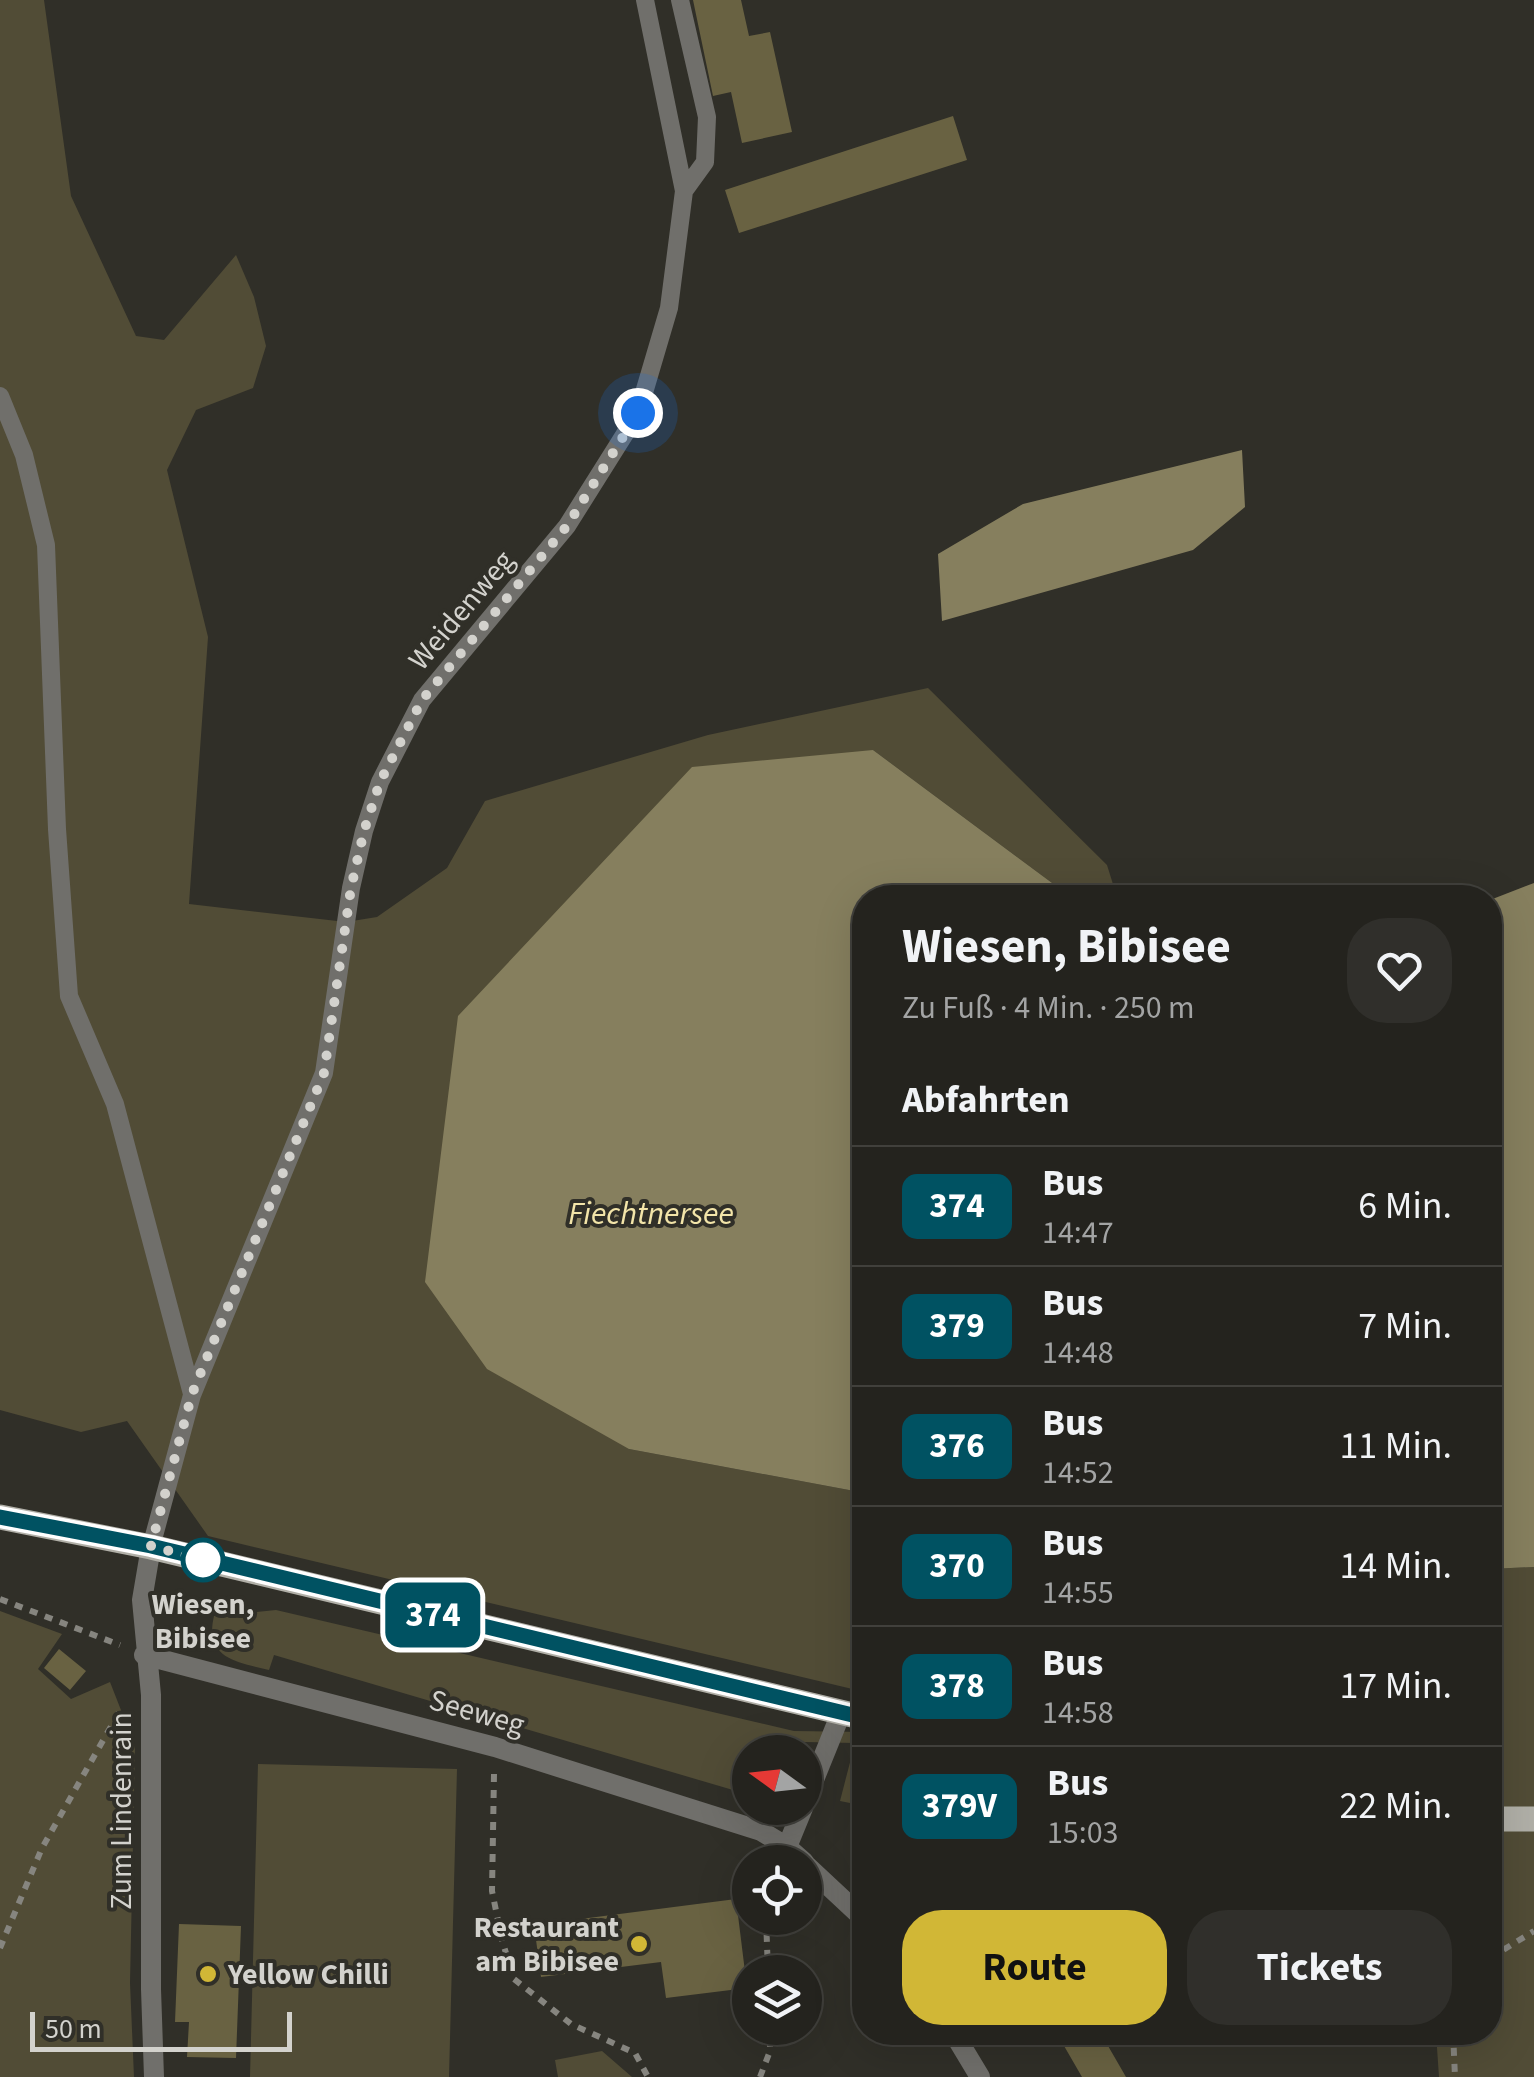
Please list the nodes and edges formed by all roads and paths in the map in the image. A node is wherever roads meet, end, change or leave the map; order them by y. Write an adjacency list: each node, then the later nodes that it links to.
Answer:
1 (645, 0): 3 (lane, Weidenweg)
2 (680, 0): 3 (lane)
3 (684, 191): 5 (lane, Weidenweg)
4 (0, 396): 5 (lane)
5 (192, 1394): 7 (lane, Weidenweg)
6 (0, 1517): 7 (main road)
7 (151, 1546): 9 (street, Zum Lindenrain); 11 (main road)
8 (0, 1600): 9 (path)
9 (144, 1655): 10 (street, Zum Lindenrain); 13 (street, Seeweg)
10 (150, 1695): 21 (path); 26 (street, Zum Lindenrain)
11 (852, 1716)
12 (852, 1718): 14 (street)
13 (495, 1748): 17 (street, Seeweg); 27 (path)
14 (822, 1772)
15 (1502, 1818): 16 (main road)
16 (1534, 1819)
17 (784, 1845)
18 (822, 1880): 19 (street, Seeweg)
19 (852, 1908)
20 (1534, 1931): 22 (path)
21 (0, 1948)
22 (1502, 1951)
23 (770, 2045): 28 (path)
24 (961, 2045): 29 (street)
25 (1454, 2045): 30 (path)
26 (154, 2077)
27 (648, 2077)
28 (760, 2077)
29 (980, 2077)
30 (1455, 2077)

